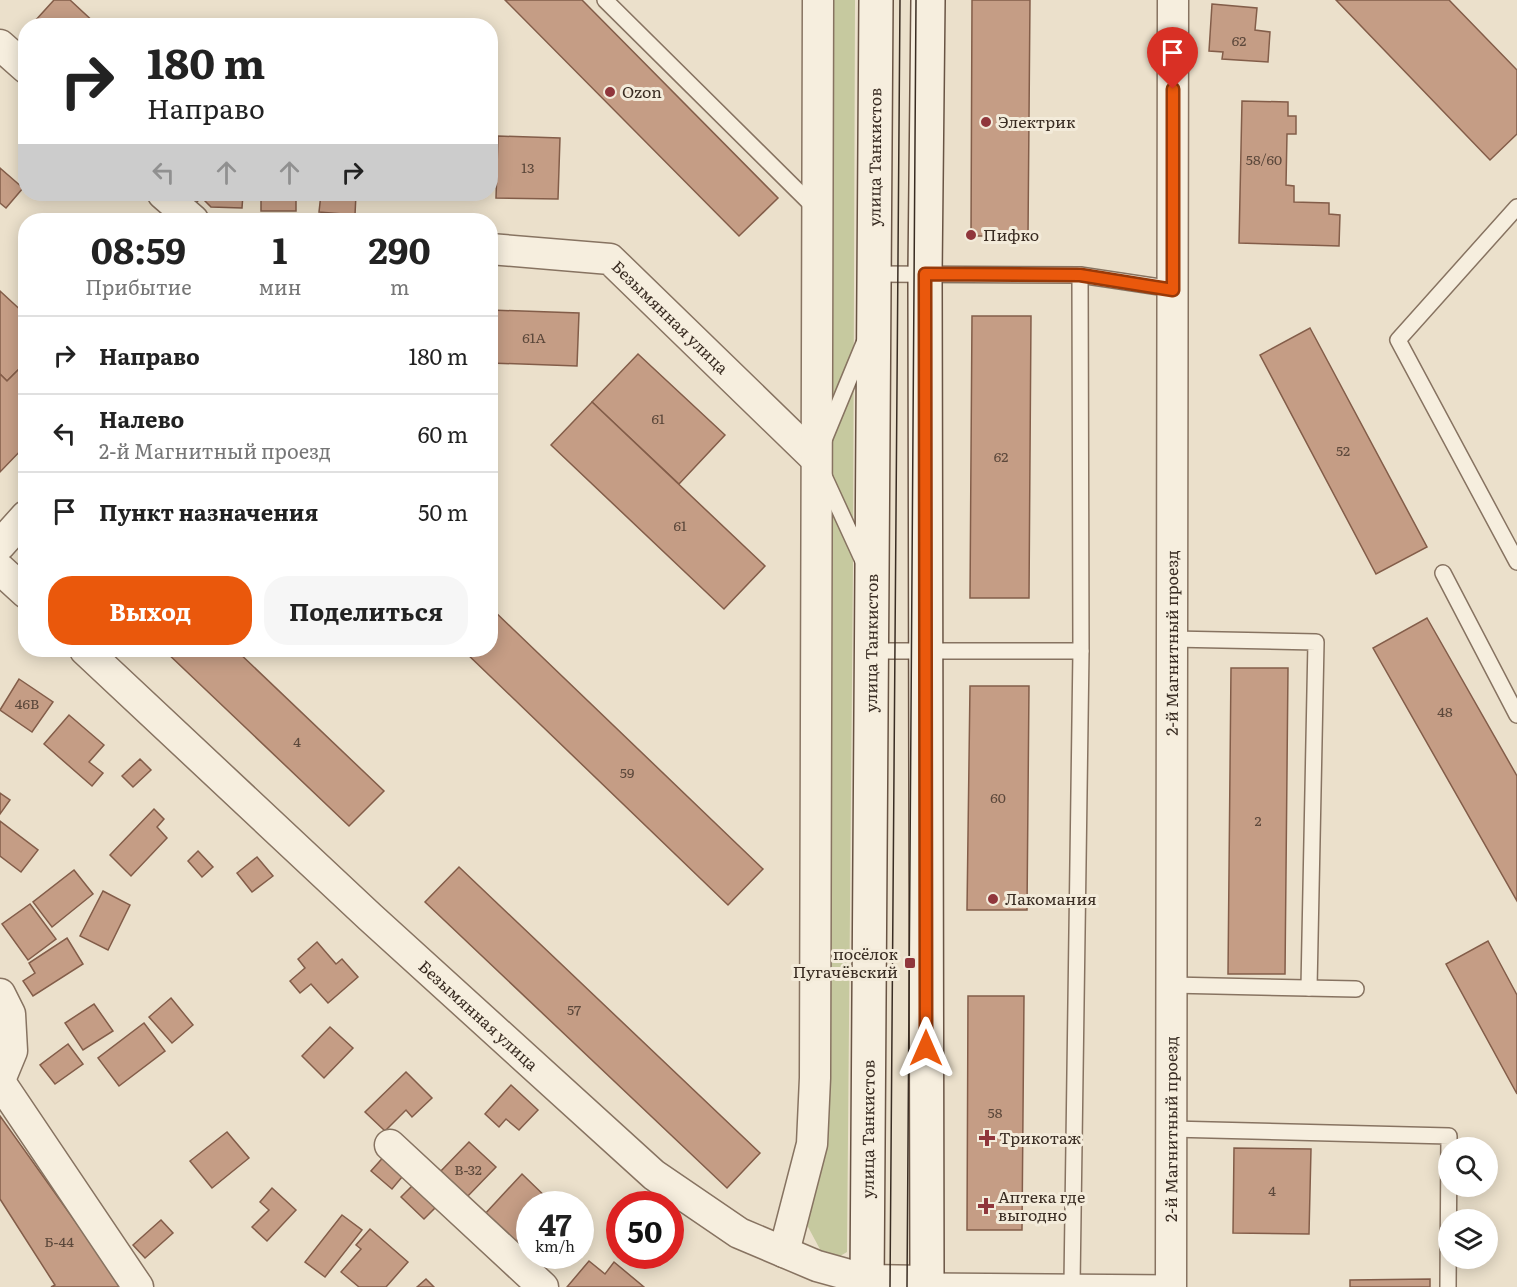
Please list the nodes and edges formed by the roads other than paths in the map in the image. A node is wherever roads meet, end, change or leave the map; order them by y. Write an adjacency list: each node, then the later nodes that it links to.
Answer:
1 (605, 0): 10 (lane)
2 (818, 0): 10 (street)
3 (876, 0): 13 (main road, улица Танкистов)
4 (928, 0): 14 (main road)
5 (1173, 0): 16 (street, 2-й Магнитный проезд)
6 (0, 45): 7 (street)
7 (18, 61)
8 (171, 201): 11 (street)
9 (1517, 207): 21 (lane)
10 (818, 210): 18 (street)
11 (185, 213)
12 (498, 250): 18 (street, Безымянная улица)
13 (873, 274): 14 (lane); 17 (main road, улица Танкистов)
14 (925, 274): 15 (lane); 28 (main road)
15 (1080, 275): 16 (lane); 29 (lane)
16 (1173, 290): 26 (street, 2-й Магнитный проезд)
17 (872, 324): 18 (lane); 24 (main road, улица Танкистов)
18 (816, 459): 24 (lane); 39 (street)
19 (18, 525): 20 (street)
20 (0, 545)
21 (1517, 562)
22 (0, 569): 25 (street)
23 (1443, 573): 31 (lane)
24 (872, 579): 27 (main road, улица Танкистов)
25 (18, 586)
26 (1172, 639): 32 (street, 2-й Магнитный проезд); 33 (lane)
27 (872, 651): 28 (lane); 41 (main road, улица Танкистов)
28 (925, 651): 29 (lane); 42 (main road)
29 (1081, 651): 43 (lane)
30 (92, 657): 39 (street, Безымянная улица)
31 (1517, 716)
32 (1172, 985): 33 (lane); 37 (street, 2-й Магнитный проезд)
33 (1309, 988): 34 (lane)
34 (1356, 989)
35 (0, 994): 36 (street)
36 (0, 1081): 45 (street)
37 (1171, 1129): 44 (street, 2-й Магнитный проезд); 47 (lane)
38 (390, 1144): 46 (street)
39 (784, 1252): 40 (street, Безымянная улица)
40 (814, 1276): 41 (street, Безымянная улица)
41 (867, 1283): 42 (street, Безымянная улица)
42 (927, 1284): 43 (lane)
43 (1072, 1284): 44 (lane)
44 (1171, 1285)
45 (138, 1287)
46 (543, 1287)
47 (1448, 1287)

